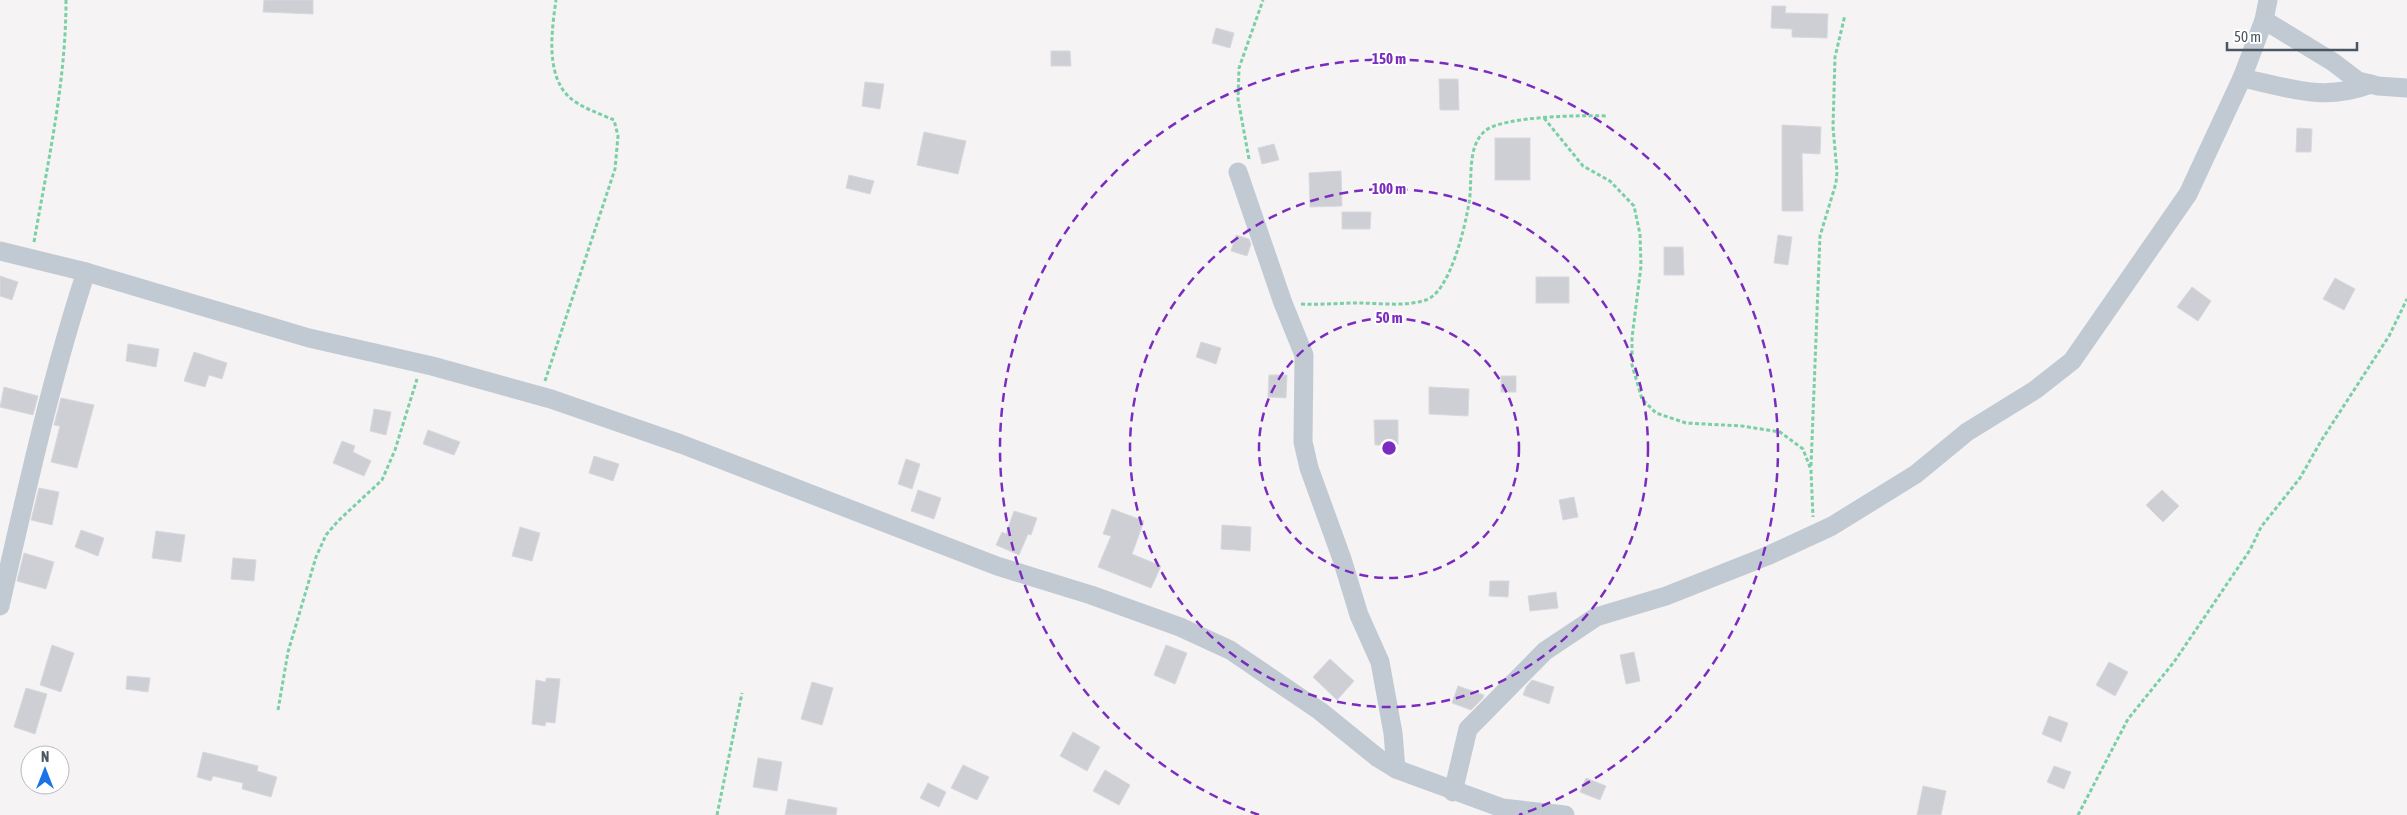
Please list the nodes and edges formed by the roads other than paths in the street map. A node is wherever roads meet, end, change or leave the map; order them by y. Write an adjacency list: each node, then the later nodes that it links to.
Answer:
1 (2268, 0): 2 (street)
2 (2264, 20): 3 (street); 4 (street)
3 (2242, 78): 4 (street); 11 (street)
4 (2371, 84): 5 (street)
5 (2407, 88)
6 (1238, 172): 10 (street)
7 (0, 251): 8 (street)
8 (86, 272): 9 (street); 10 (street)
9 (0, 606)
10 (1396, 769): 11 (street)
11 (1453, 792): 12 (street)
12 (1565, 815)

